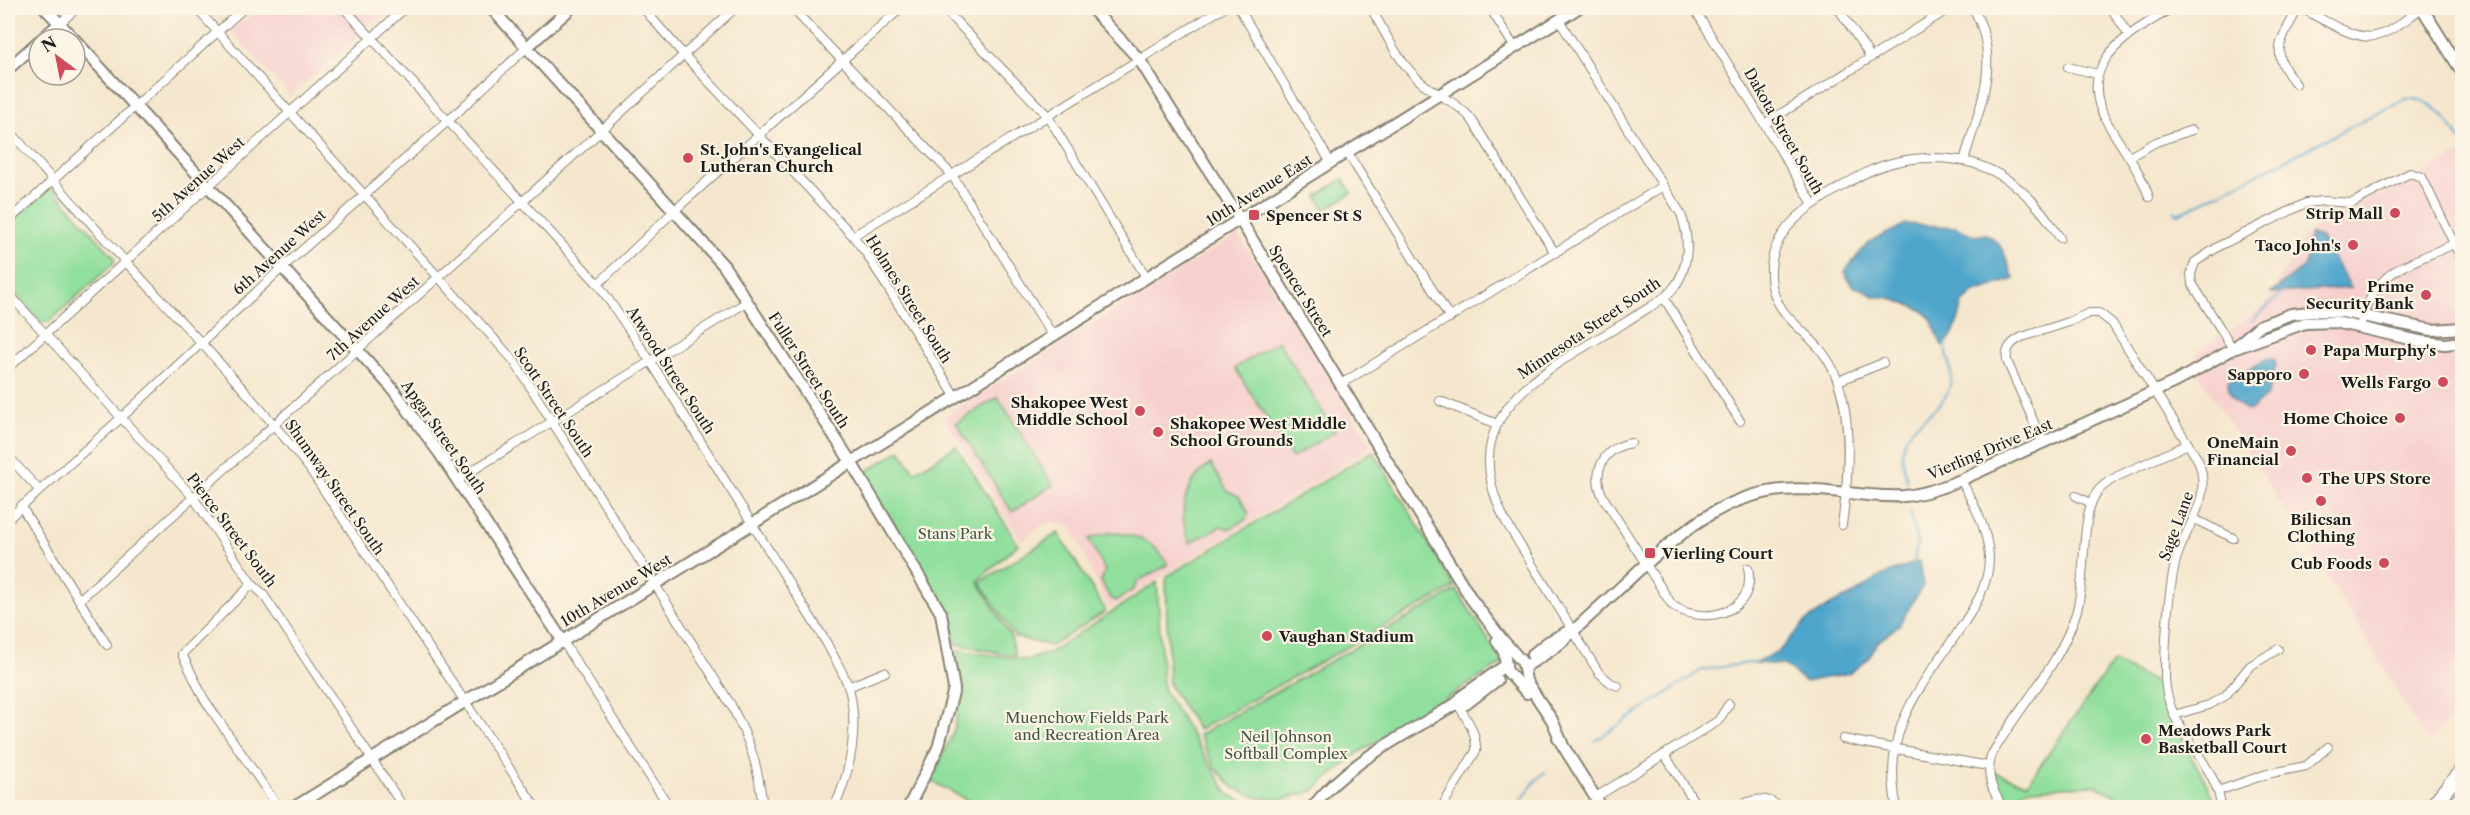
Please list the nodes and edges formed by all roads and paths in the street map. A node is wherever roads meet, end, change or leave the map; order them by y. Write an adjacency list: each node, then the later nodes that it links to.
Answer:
1 (45, 8): 29 (street, Apgar Street South)
2 (77, 8): 29 (street)
3 (196, 8): 32 (street, Scott Street South)
4 (244, 8): 32 (street)
5 (344, 8): 34 (street, Atwood Street South)
6 (405, 8): 34 (street, 5th Avenue West)
7 (491, 8): 35 (street, Fuller Street South)
8 (571, 8): 35 (street, 6th Avenue West)
9 (643, 8): 39 (street, Holmes Street South)
10 (735, 8): 39 (street, 7th Avenue West)
11 (792, 8): 42 (street)
12 (901, 8): 42 (street)
13 (943, 8): 51 (street)
14 (1091, 8): 41 (street, Spencer Street)
15 (1223, 8): 41 (street)
16 (1239, 8): 61 (street)
17 (1371, 8): 48 (street)
18 (1490, 8): 36 (street)
19 (1578, 8): 28 (street, 10th Avenue East)
20 (1694, 8): 53 (street, Dakota Street South)
21 (1838, 8): 40 (street)
22 (1950, 8): 40 (street)
23 (1973, 8): 60 (street)
24 (2111, 8): 33 (street)
25 (2172, 8): 33 (street)
26 (2299, 8): 27 (street); 47 (street)
27 (2422, 8): 45 (street)
28 (1559, 20): 36 (street, 10th Avenue East); 64 (street, Minnesota Street South)
29 (60, 23): 30 (street); 31 (street, Apgar Street South)
30 (55, 27)
31 (64, 27)
32 (218, 31): 49 (street); 50 (street, Scott Street South)
33 (2128, 34): 46 (street)
34 (372, 38): 50 (street, 5th Avenue West); 52 (street, Atwood Street South)
35 (526, 48): 52 (street, 6th Avenue West); 55 (street, Fuller Street South)
36 (1515, 48): 48 (street, 10th Avenue East)
37 (27, 52): 44 (street)
38 (87, 53): 49 (street, Apgar Street South)
39 (683, 54): 55 (street, 7th Avenue West); 57 (street, Holmes Street South)
40 (1870, 56): 53 (street)
41 (1139, 59): 51 (street); 71 (street, Spencer Street)
42 (842, 62): 57 (street); 62 (street)
43 (2068, 67): 46 (street)
44 (8, 69)
45 (2463, 72)
46 (2098, 74): 59 (street)
47 (2296, 84)
48 (1439, 95): 58 (street, 10th Avenue East); 76 (street)
49 (134, 104): 63 (street); 65 (street, Apgar Street South)
50 (291, 112): 65 (street, 5th Avenue West); 66 (street, Scott Street South)
51 (1047, 115): 62 (street); 81 (street)
52 (448, 121): 66 (street, 6th Avenue West); 68 (street, Atwood Street South)
53 (1766, 123): 69 (street, Dakota Street South)
54 (8, 129): 63 (street, Shumway Street South)
55 (602, 130): 68 (street, 7th Avenue West); 70 (street, Fuller Street South)
56 (2192, 130): 59 (street)
57 (759, 134): 70 (street); 73 (street, Holmes Street South)
58 (1347, 152): 61 (street, 10th Avenue East); 86 (street)
59 (2129, 158): 67 (street)
60 (1964, 161): 69 (street); 74 (street)
61 (1331, 163): 71 (street, 10th Avenue East)
62 (952, 175): 73 (street); 90 (street)
63 (52, 180): 72 (street); 78 (street, Shumway Street South)
64 (1663, 186): 76 (street); 84 (street, Minnesota Street South)
65 (209, 187): 78 (street, 5th Avenue West); 79 (street, Apgar Street South)
66 (365, 194): 79 (street, 6th Avenue West); 80 (street, Scott Street South)
67 (2149, 197)
68 (522, 202): 80 (street, 7th Avenue West); 82 (street, Atwood Street South)
69 (1813, 204): 98 (street, Dakota Street South)
70 (675, 210): 82 (street); 85 (street, Fuller Street South)
71 (1240, 219): 81 (street, 10th Avenue East); 99 (street, Spencer Street)
72 (8, 221)
73 (853, 236): 101 (street, Holmes Street South)
74 (2060, 238)
75 (2456, 243): 77 (street); 87 (street); 94 (street)
76 (1555, 253): 86 (street)
77 (2463, 260)
78 (126, 262): 89 (street, 5th Avenue West); 91 (street, Shumway Street South)
79 (283, 267): 91 (street, 6th Avenue West); 93 (street, Apgar Street South)
80 (440, 277): 93 (street, 7th Avenue West); 105 (street, Scott Street South)
81 (1146, 277): 90 (street, 10th Avenue East)
82 (598, 284): 95 (street, Atwood Street South)
83 (8, 292): 89 (street, Pierce Street South)
84 (1664, 298): 104 (street); 106 (street, Minnesota Street South)
85 (747, 302): 95 (street); 112 (street, Fuller Street South)
86 (1450, 318): 99 (street)
87 (2361, 322): 88 (street, Vierling Drive East); 92 (street, Vierling Drive East); 94 (street, Vierling Drive East)
88 (2463, 328)
89 (46, 334): 97 (street, 5th Avenue West); 103 (street, Pierce Street South)
90 (1053, 336): 101 (street, 10th Avenue East)
91 (203, 342): 103 (street, 6th Avenue West); 107 (street, Shumway Street South)
92 (2463, 342)
93 (358, 348): 107 (street, 7th Avenue West); 113 (street, Apgar Street South)
94 (2233, 349): 100 (street, Vierling Drive East)
95 (651, 362): 105 (street); 123 (street, Atwood Street South)
96 (1883, 363): 98 (street)
97 (8, 368)
98 (1838, 381): 116 (street, Dakota Street South)
99 (1341, 384): 131 (street, Spencer Street)
100 (2155, 392): 108 (street, Vierling Drive East); 108 (street, Sage Lane); 110 (street, Sage Lane)
101 (955, 396): 112 (street, 10th Avenue West)
102 (1440, 401): 106 (street)
103 (121, 418): 115 (street, 6th Avenue West); 118 (street, Pierce Street South)
104 (1740, 421)
105 (553, 423): 113 (street); 128 (street, Scott Street South)
106 (1497, 424): 132 (street, Minnesota Street South)
107 (275, 425): 118 (street, 7th Avenue West); 141 (street, Shumway Street South)
108 (2043, 442): 114 (street, Vierling Drive East)
109 (1631, 443): 126 (street)
110 (2188, 444): 119 (street); 122 (street, Sage Lane)
111 (8, 456): 115 (street)
112 (850, 462): 123 (street, 10th Avenue West); 163 (street, Fuller Street South)
113 (457, 480): 133 (street, Apgar Street South)
114 (1961, 480): 116 (street, Vierling Drive East); 148 (street)
115 (39, 490): 120 (street, 6th Avenue West)
116 (1845, 491): 124 (street, Dakota Street South); 126 (street, Vierling Drive East)
117 (2076, 496): 119 (street)
118 (193, 497): 129 (street, Pierce Street South); 130 (street, 7th Avenue West)
119 (2091, 502): 151 (street)
120 (21, 506): 121 (street, 6th Avenue West); 130 (street)
121 (8, 519)
122 (2193, 519): 125 (street); 144 (street, Sage Lane)
123 (752, 524): 128 (street, 10th Avenue West); 140 (street, Atwood Street South)
124 (1842, 525)
125 (2233, 538)
126 (1646, 565): 127 (street); 132 (street, Vierling Drive East)
127 (1748, 568)
128 (656, 583): 133 (street, 10th Avenue West); 161 (street, Scott Street South)
129 (252, 584): 150 (street, Pierce Street South); 156 (street)
130 (79, 600): 134 (street)
131 (1472, 600): 136 (street, Spencer Street); 137 (street, Spencer Street)
132 (1573, 630): 136 (street, Vierling Drive East); 139 (street, Minnesota Street South)
133 (562, 640): 141 (street, 10th Avenue West); 160 (street, Apgar Street South)
134 (107, 645)
135 (2278, 649): 144 (street)
136 (1522, 664): 137 (street); 137 (street); 146 (street, Spencer Street)
137 (1509, 669): 142 (street); 146 (street, Spencer Street)
138 (885, 672): 140 (street)
139 (1618, 686)
140 (848, 687): 162 (street, Atwood Street South)
141 (464, 701): 150 (street, 10th Avenue West); 159 (street, Shumway Street South)
142 (1457, 703): 164 (street); 165 (street)
143 (1729, 704): 149 (street)
144 (2174, 715): 153 (street, Sage Lane)
145 (1843, 739): 148 (street)
146 (1562, 743): 154 (street, Spencer Street)
147 (2328, 747): 153 (street)
148 (1894, 748): 151 (street); 170 (street)
149 (1665, 755): 154 (street); 167 (street)
150 (373, 759): 157 (street, 10th Avenue West); 158 (street, Pierce Street South)
151 (1988, 766): 171 (street)
152 (2463, 770): 173 (highway)
153 (2218, 791): 172 (street, Sage Lane)
154 (1596, 797): 166 (street, Spencer Street)
155 (2463, 797): 174 (highway)
156 (279, 807)
157 (293, 807)
158 (404, 807)
159 (536, 807)
160 (670, 807)
161 (763, 807)
162 (834, 807)
163 (908, 807)
164 (1312, 807)
165 (1441, 807)
166 (1602, 807)
167 (1698, 807)
168 (1734, 807): 169 (street)
169 (1781, 807)
170 (1897, 807)
171 (2003, 807)
172 (2221, 807)
173 (2430, 807)
174 (2451, 807)

